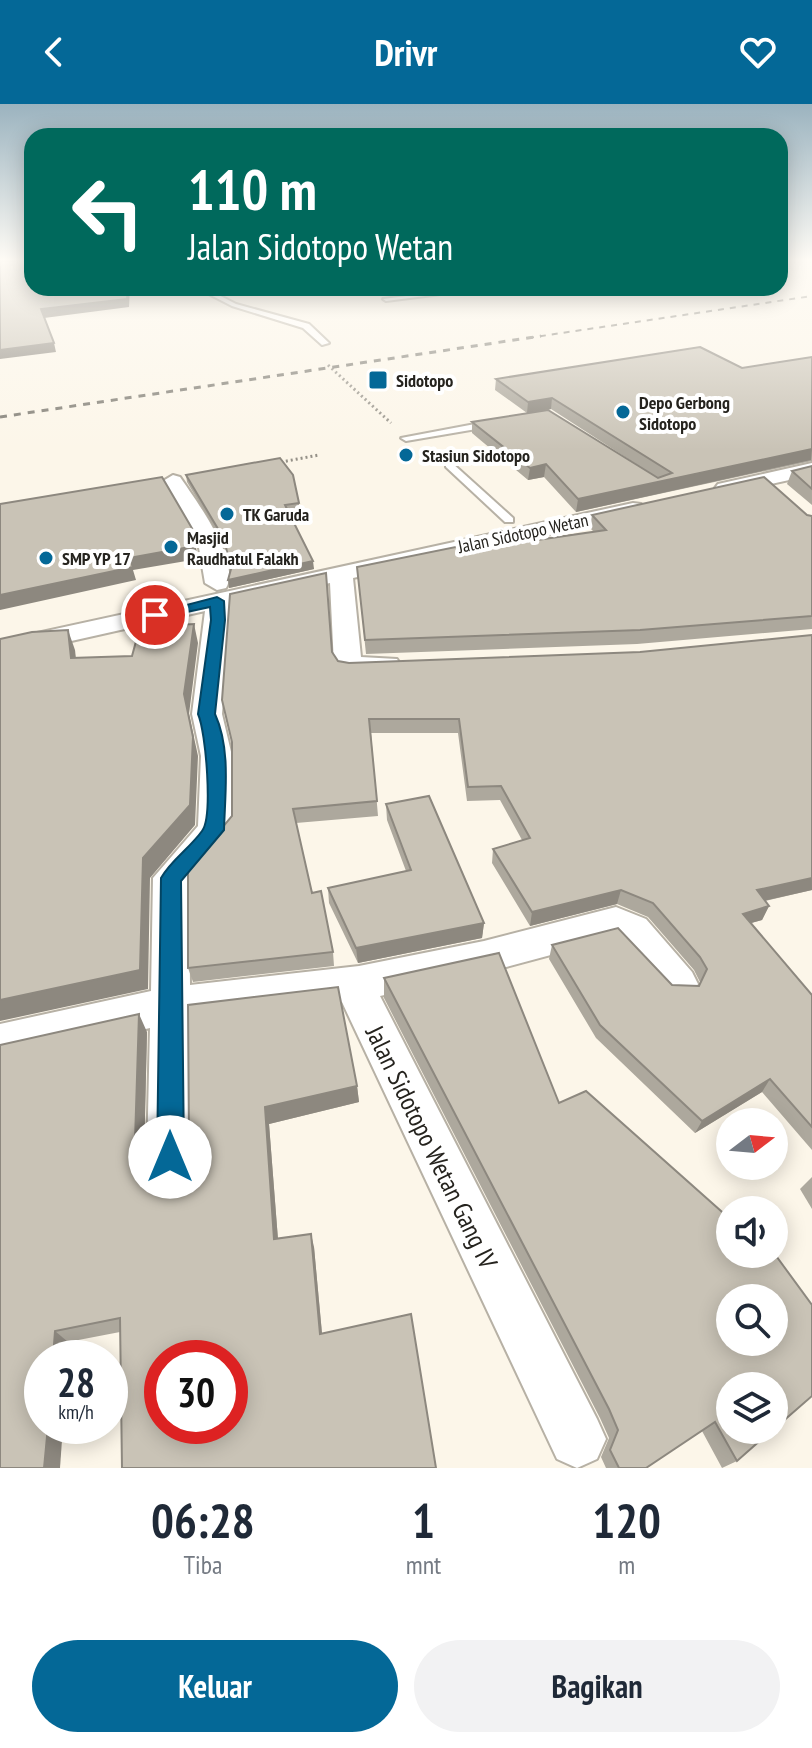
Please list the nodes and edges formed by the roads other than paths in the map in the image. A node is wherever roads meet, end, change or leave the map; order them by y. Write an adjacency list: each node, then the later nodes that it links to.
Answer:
1 (295, 323): 2 (lane)
2 (325, 343)
3 (497, 423): 4 (lane)
4 (406, 438)
5 (812, 456): 7 (street)
6 (449, 465): 9 (lane)
7 (812, 469)
8 (173, 481): 11 (street)
9 (509, 520): 10 (street, Jalan Sidotopo Wetan); 11 (street, Jalan Sidotopo Wetan)
10 (341, 572): 11 (street, Jalan Sidotopo Wetan); 14 (street)
11 (217, 592): 12 (street, Jalan Sidotopo Wetan); 13 (street, Jalan Sidotopo Wetan); 17 (street)
12 (0, 630)
13 (0, 649)
14 (407, 664)
15 (359, 983): 16 (street); 17 (street); 20 (street, Jalan Sidotopo Wetan Gang IV)
16 (678, 984)
17 (171, 1005): 18 (street); 19 (street)
18 (0, 1043)
19 (170, 1157)
20 (577, 1439)

